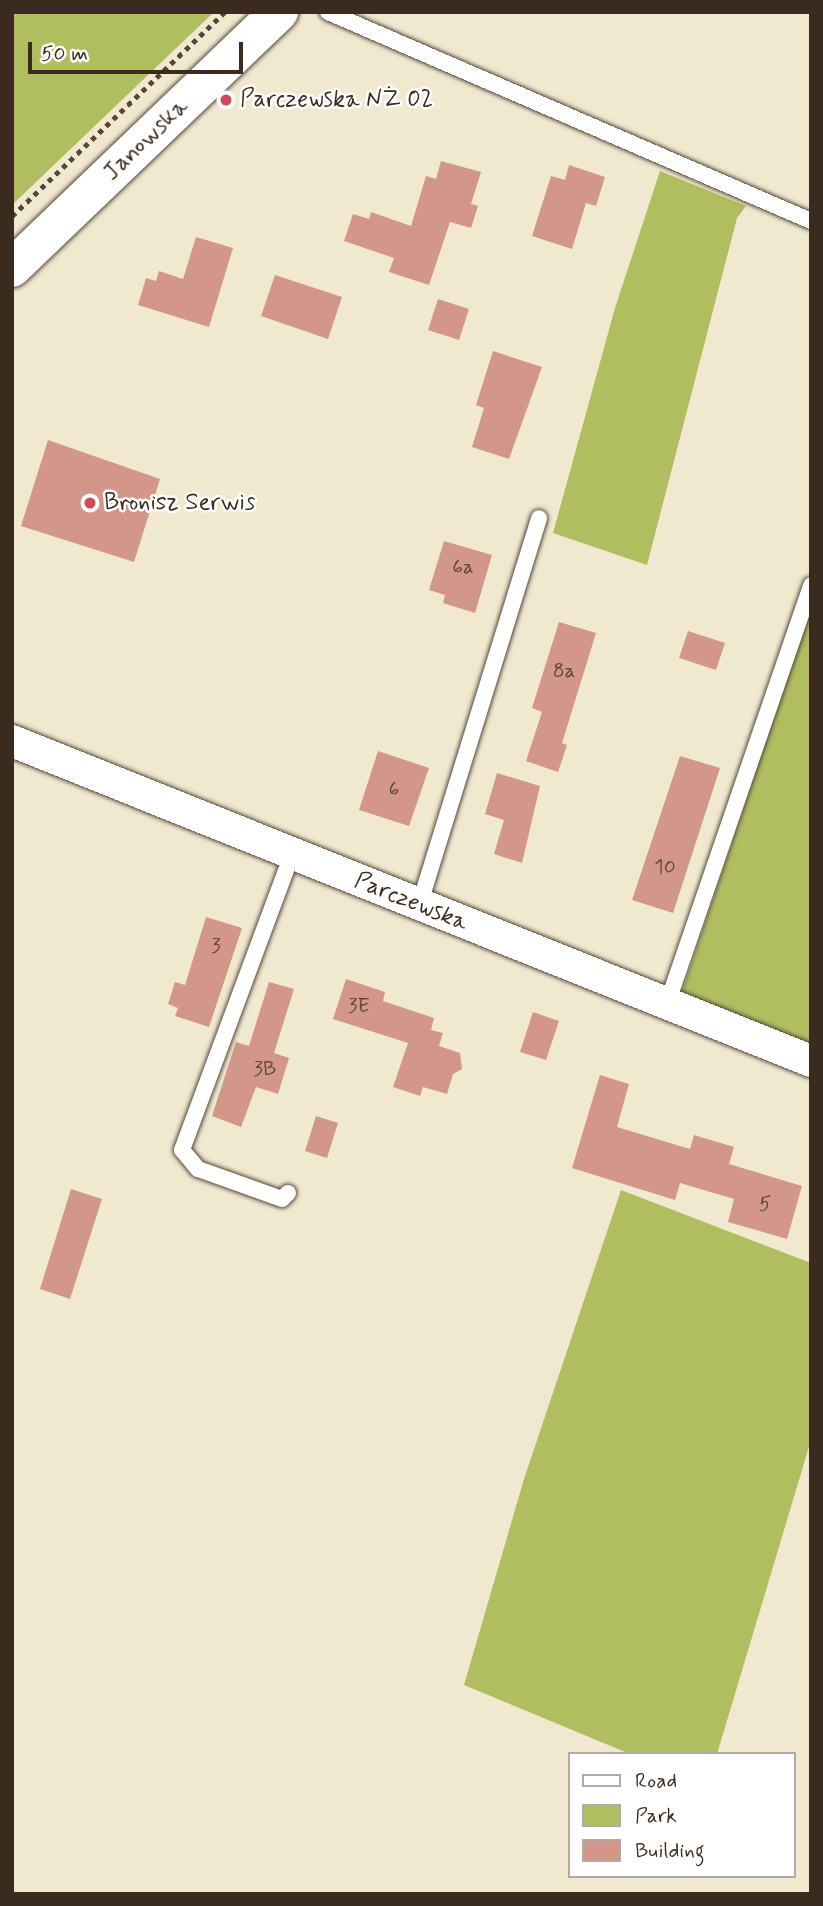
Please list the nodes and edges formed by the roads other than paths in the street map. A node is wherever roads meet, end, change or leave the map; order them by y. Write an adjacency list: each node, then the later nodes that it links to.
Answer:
1 (279, 12): 4 (street, Janowska)
2 (328, 12): 3 (lane)
3 (811, 220)
4 (12, 268)
5 (539, 518): 9 (lane)
6 (811, 585): 10 (lane)
7 (12, 741): 8 (street, Parczewska)
8 (292, 855): 9 (street, Parczewska); 12 (lane)
9 (419, 906): 10 (street, Parczewska)
10 (667, 1004): 11 (street, Parczewska)
11 (811, 1061)
12 (288, 1193)

